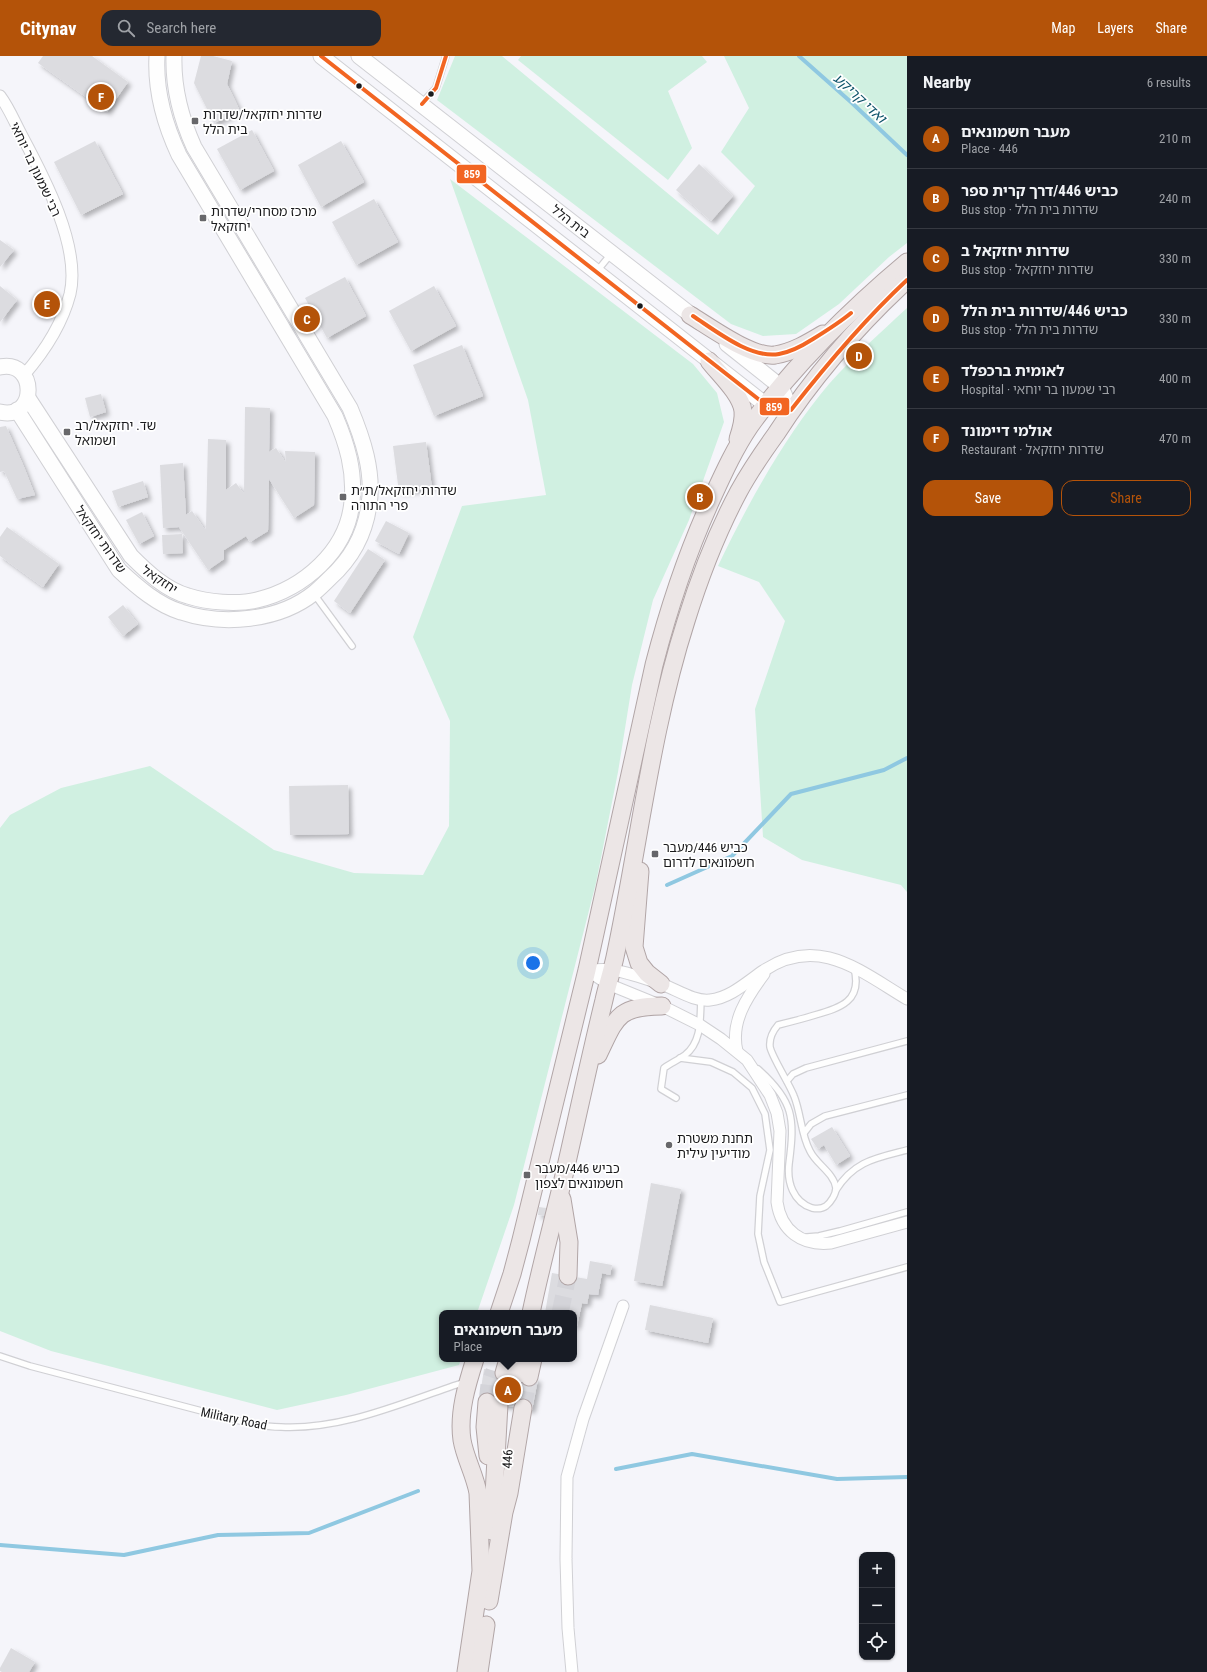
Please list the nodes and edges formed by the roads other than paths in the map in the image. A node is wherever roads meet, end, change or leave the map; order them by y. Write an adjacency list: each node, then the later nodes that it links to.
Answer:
1 (156, 56): 11 (street)
2 (174, 56): 9 (street, שדרות יחזקאל)
3 (321, 56): 12 (street, בית הלל)
4 (359, 56): 7 (street, בית הלל)
5 (446, 56): 7 (lane)
6 (0, 96): 18 (street, רבי שמעון בר יוחאי)
7 (422, 104): 8 (street, בית הלל)
8 (611, 253): 12 (lane); 14 (street, בית הלל)
9 (263, 262): 11 (street); 27 (street, שדרות יחזקאל)
10 (907, 262): 15 (main road)
11 (248, 270): 26 (street)
12 (596, 272): 16 (street, בית הלל)
13 (907, 280): 23 (main road)
14 (690, 315): 15 (main road); 19 (street, בית הלל)
15 (840, 324): 19 (main road)
16 (709, 361): 21 (street, בית הלל); 25 (main road)
17 (0, 367): 18 (street)
18 (24, 375): 20 (street)
19 (782, 387): 21 (main road); 23 (street)
20 (28, 398): 22 (street); 26 (street, יחזקאל)
21 (766, 405): 23 (street); 25 (main road)
22 (17, 410): 24 (street); 27 (street, שדרות יחזקאל)
23 (791, 410): 29 (main road)
24 (0, 412)
25 (733, 455): 32 (main road)
26 (304, 579): 27 (street)
27 (314, 594): 28 (lane)
28 (352, 646)
29 (645, 798): 33 (main road); 34 (main road)
30 (769, 968): 31 (street); 36 (street); 40 (street)
31 (854, 968): 35 (street); 44 (lane)
32 (587, 970): 33 (street); 58 (main road)
33 (610, 977): 34 (street); 37 (street); 43 (main road)
34 (661, 984): 36 (street)
35 (907, 999)
36 (701, 1000): 38 (lane)
37 (662, 1006): 38 (street); 43 (main road)
38 (700, 1025): 40 (street); 41 (lane)
39 (907, 1041): 44 (lane)
40 (737, 1051): 42 (street)
41 (680, 1058): 46 (lane); 55 (lane)
42 (747, 1060): 50 (lane); 54 (street)
43 (586, 1081): 49 (main road)
44 (788, 1081): 47 (lane)
45 (907, 1095): 47 (lane)
46 (676, 1098)
47 (804, 1133): 50 (lane)
48 (907, 1150): 50 (lane)
49 (564, 1174): 51 (main road); 59 (main road); 60 (main road)
50 (836, 1190)
51 (561, 1195): 56 (main road); 61 (main road)
52 (907, 1212): 54 (lane)
53 (907, 1222): 54 (street)
54 (794, 1235)
55 (907, 1267)
56 (568, 1276)
57 (623, 1306): 68 (street)
58 (500, 1310)
59 (522, 1310)
60 (532, 1310)
61 (541, 1310)
62 (0, 1356): 64 (lane, Military Road)
63 (474, 1362): 64 (main road)
64 (468, 1381): 66 (main road)
65 (489, 1598): 65 (main road, 446); 67 (main road, 446)
66 (466, 1672)
67 (479, 1672)
68 (572, 1672)

